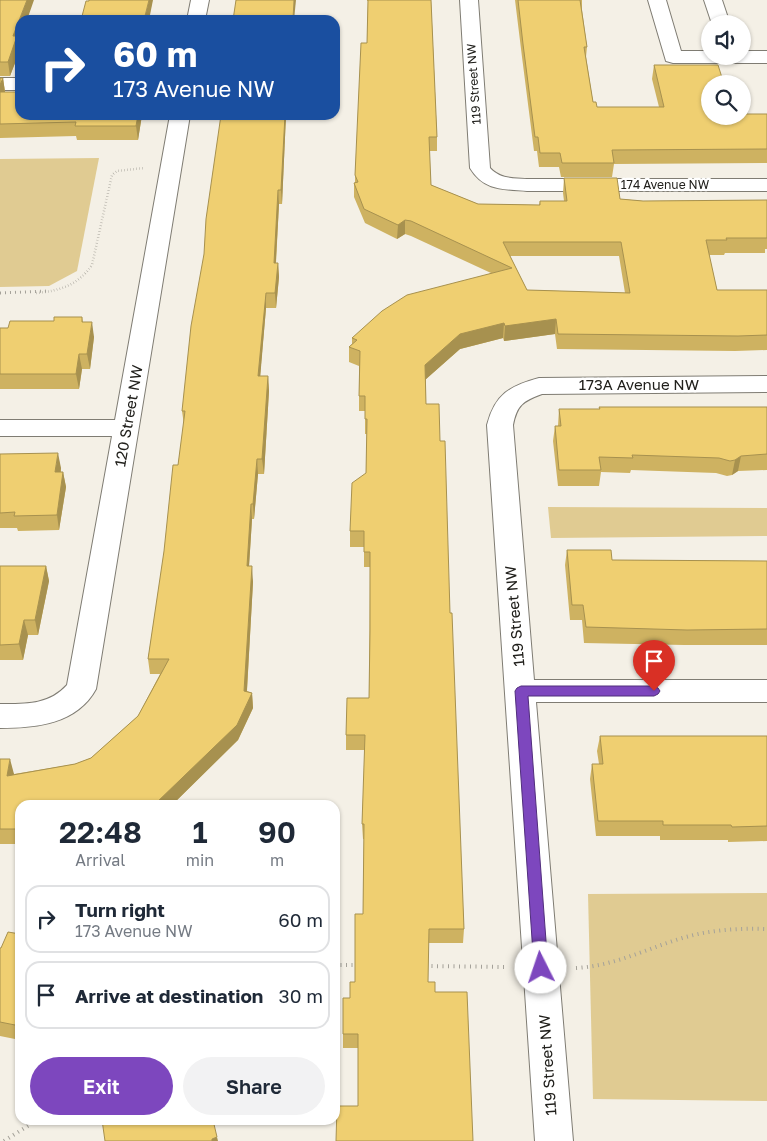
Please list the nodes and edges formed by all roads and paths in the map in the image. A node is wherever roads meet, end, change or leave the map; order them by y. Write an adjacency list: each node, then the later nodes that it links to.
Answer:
1 (200, 0): 5 (street)
2 (469, 0): 14 (street, 119 Street NW)
3 (657, 0): 7 (street)
4 (713, 0): 6 (street)
5 (197, 15)
6 (718, 15)
7 (701, 57)
8 (751, 57): 9 (street)
9 (767, 57)
10 (0, 84): 11 (street)
11 (15, 84)
12 (179, 120): 13 (street, 120 Street NW)
13 (172, 168): 16 (path); 20 (street, 120 Street NW)
14 (480, 168): 15 (street, 174 Avenue NW)
15 (767, 185)
16 (0, 293)
17 (767, 384): 18 (street, 173A Avenue NW)
18 (514, 395): 21 (street, 119 Street NW)
19 (0, 428): 20 (street)
20 (127, 428): 23 (street, 120 Street NW)
21 (521, 691): 22 (street); 28 (street, 119 Street NW)
22 (767, 691)
23 (0, 716)
24 (767, 929): 28 (path)
25 (340, 965): 26 (path)
26 (364, 965)
27 (423, 966): 28 (path)
28 (541, 968): 31 (street, 119 Street NW)
29 (29, 1125): 30 (path)
30 (4, 1141)
31 (554, 1141)

